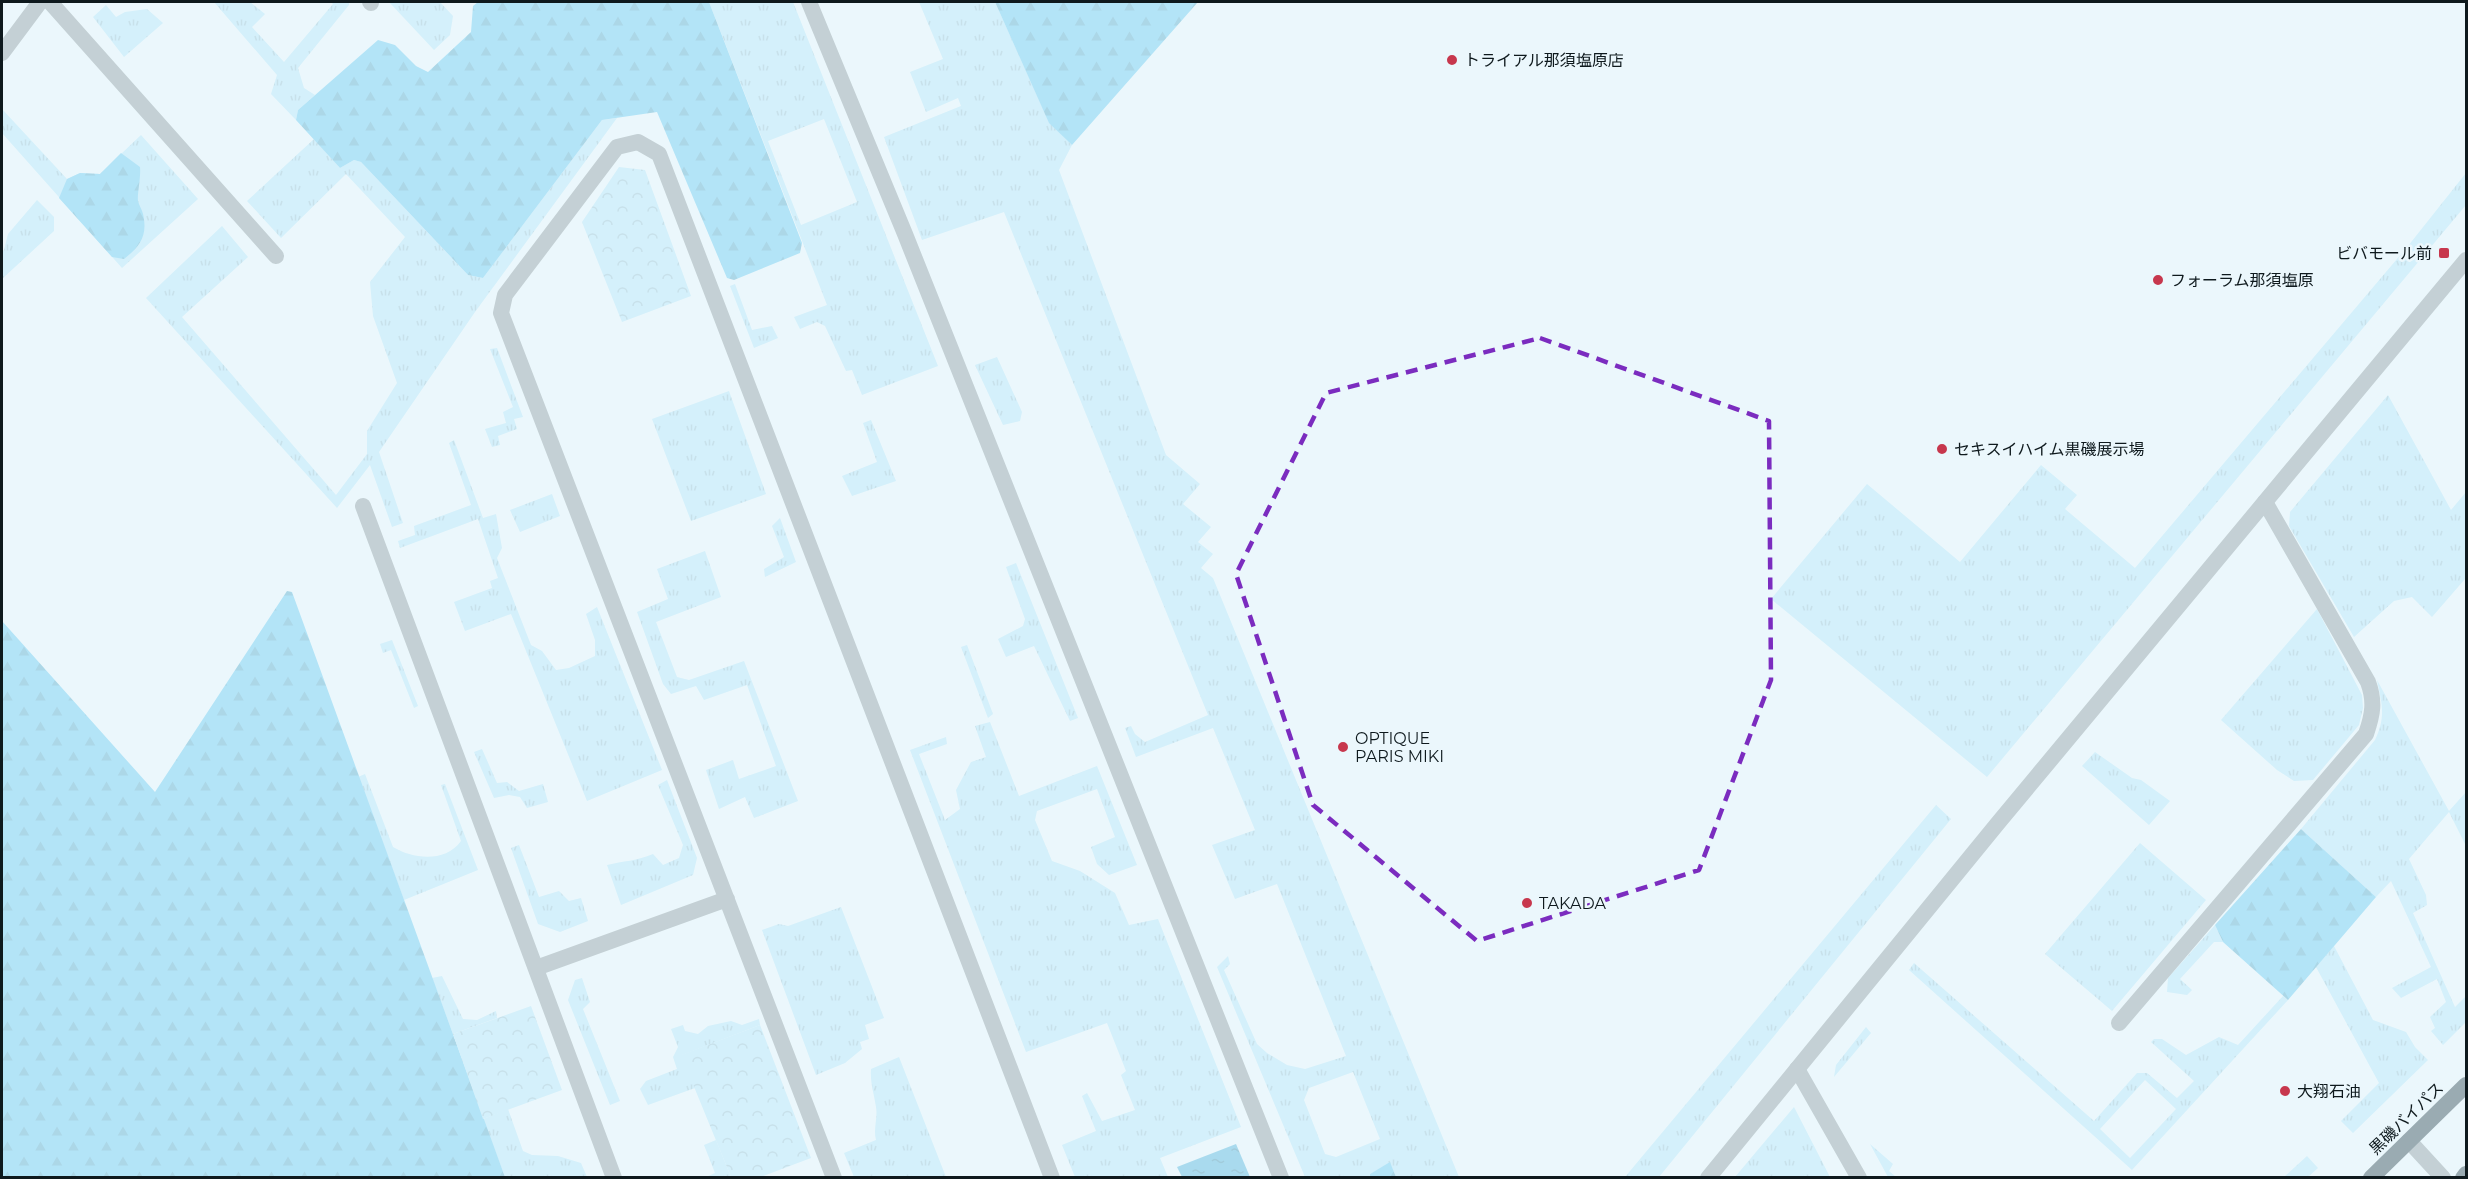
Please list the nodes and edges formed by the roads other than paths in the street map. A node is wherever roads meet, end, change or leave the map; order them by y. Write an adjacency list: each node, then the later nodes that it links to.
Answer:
1 (40, 2): 4 (street)
2 (50, 2): 5 (street)
3 (809, 2): 19 (street)
4 (2, 53)
5 (276, 256)
6 (2466, 260): 7 (street)
7 (2265, 502): 11 (street); 12 (street)
8 (363, 506): 10 (street)
9 (727, 899): 10 (street); 17 (street); 18 (street)
10 (536, 968): 16 (street)
11 (2119, 1023)
12 (1797, 1069): 20 (street); 21 (street)
13 (2466, 1085): 14 (highway, 黒磯バイパス)
14 (2409, 1141): 22 (highway, 黒磯バイパス); 23 (street)
15 (2466, 1174): 24 (highway)
16 (614, 1178)
17 (834, 1178)
18 (1052, 1178)
19 (1281, 1178)
20 (1707, 1178)
21 (1859, 1178)
22 (2371, 1178)
23 (2443, 1178)
24 (2463, 1178)

